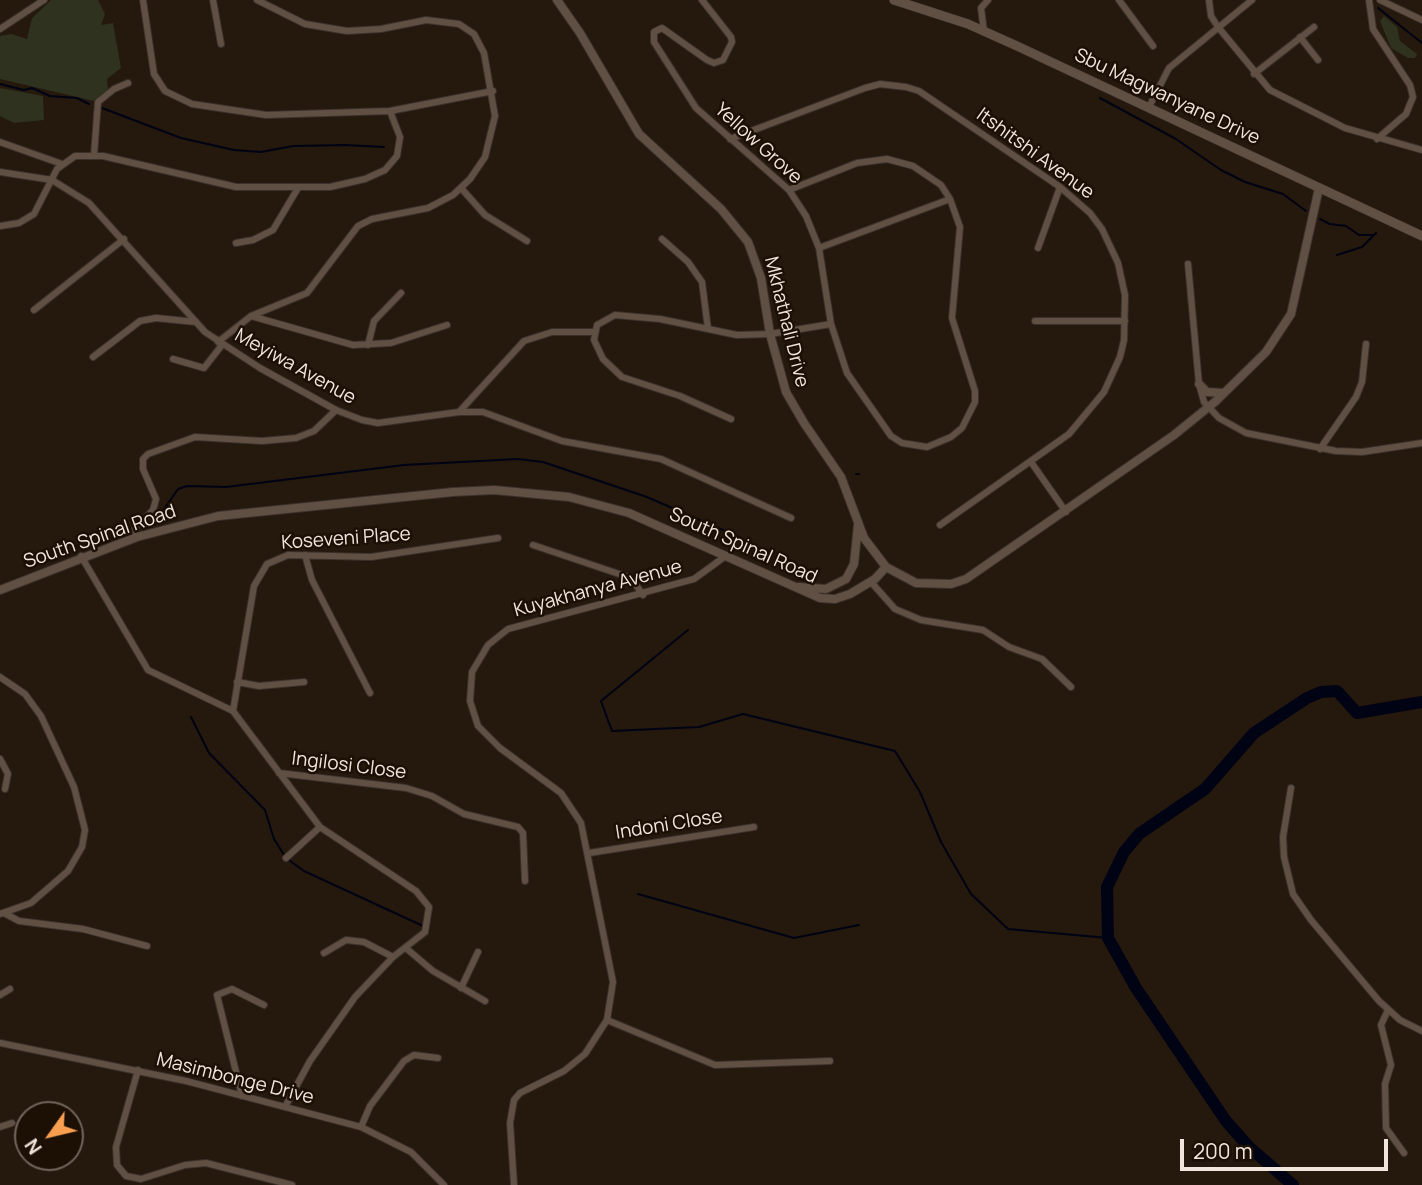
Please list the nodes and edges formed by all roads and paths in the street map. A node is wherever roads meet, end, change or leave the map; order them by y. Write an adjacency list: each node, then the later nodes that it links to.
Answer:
1 (44, 0): 17 (street)
2 (143, 0): 27 (street)
3 (213, 0): 20 (street)
4 (257, 0): 25 (street)
5 (556, 0): 61 (street, Mkhathali Drive)
6 (702, 0): 28 (street, Yellow Grove)
7 (894, 0): 18 (main road, Sbu Magwanyane Drive)
8 (988, 0): 18 (street)
9 (1119, 0): 21 (street)
10 (1209, 0): 15 (street)
11 (1252, 0): 15 (street)
12 (1368, 0): 29 (street)
13 (1380, 0): 14 (street)
14 (1422, 20)
15 (1218, 27): 23 (street); 26 (street)
16 (1314, 27): 19 (street)
17 (0, 29)
18 (984, 32): 26 (main road, Sbu Magwanyane Drive)
19 (1300, 37): 22 (street); 23 (street)
20 (221, 44)
21 (1153, 46)
22 (1318, 60)
23 (1254, 74): 29 (street)
24 (128, 83): 32 (street)
25 (493, 91): 27 (street); 38 (street)
26 (1149, 107): 39 (main road, Sbu Magwanyane Drive)
27 (390, 111): 37 (street)
28 (730, 139): 36 (street, Itshitshi Avenue); 40 (street, Yellow Grove)
29 (1377, 139): 31 (street)
30 (0, 142): 33 (street)
31 (1422, 150)
32 (94, 155): 33 (street); 37 (street)
33 (62, 164): 35 (street)
34 (0, 172): 35 (street, Meyiwa Avenue)
35 (52, 180): 42 (street); 44 (street, Meyiwa Avenue)
36 (1060, 187): 49 (street); 55 (street, Itshitshi Avenue)
37 (298, 188): 47 (street)
38 (461, 188): 46 (street); 53 (street)
39 (1319, 188): 43 (main road, Sbu Magwanyane Drive); 68 (street)
40 (789, 190): 41 (street); 48 (street, Yellow Grove)
41 (950, 199): 48 (street); 57 (street, Yellow Grove)
42 (0, 226)
43 (1422, 236)
44 (124, 239): 52 (street); 56 (street, Meyiwa Avenue)
45 (662, 239): 59 (street)
46 (527, 241)
47 (236, 243)
48 (819, 248): 57 (street, Yellow Grove)
49 (1038, 248)
50 (1188, 264): 67 (street)
51 (401, 293): 64 (street)
52 (34, 310)
53 (251, 316): 62 (street); 64 (street)
54 (1035, 321): 55 (street)
55 (1125, 321): 76 (street, Itshitshi Avenue)
56 (195, 322): 62 (street, Meyiwa Avenue); 65 (street)
57 (831, 324): 61 (street)
58 (447, 325): 64 (street)
59 (708, 329): 60 (street); 61 (street)
60 (594, 332): 71 (street); 72 (street)
61 (770, 334): 79 (street, Mkhathali Drive)
62 (220, 343): 66 (street); 70 (street, Meyiwa Avenue)
63 (1366, 344): 75 (street)
64 (368, 345)
65 (93, 357)
66 (173, 359)
67 (1199, 384): 68 (street); 69 (street)
68 (1224, 393): 69 (street)
69 (1208, 407): 75 (street); 77 (street)
70 (336, 410): 71 (street, Meyiwa Avenue); 81 (street)
71 (459, 412): 78 (street, Meyiwa Avenue)
72 (731, 419)
73 (1422, 438): 74 (street)
74 (1422, 443): 75 (street)
75 (1320, 449)
76 (1031, 461): 77 (street); 80 (street, Itshitshi Avenue)
77 (1066, 512): 87 (street)
78 (791, 518)
79 (858, 521): 87 (street, Mkhathali Drive); 89 (street)
80 (940, 525)
81 (137, 537): 85 (street, South Spinal Road); 86 (street, South Spinal Road)
82 (498, 538): 84 (street, Koseveni Place)
83 (533, 545): 91 (street)
84 (305, 555): 93 (street, Koseveni Place); 96 (street)
85 (727, 555): 89 (street, South Spinal Road); 91 (street, Kuyakhanya Avenue)
86 (80, 556): 90 (street, South Spinal Road); 97 (street)
87 (886, 567): 88 (street, South Spinal Road)
88 (871, 582): 89 (street, South Spinal Road); 95 (street)
89 (792, 587)
90 (0, 590)
91 (643, 595): 104 (street, Kuyakhanya Avenue)
92 (0, 677): 107 (street)
93 (237, 682): 94 (street); 97 (street, Koseveni Place)
94 (304, 682)
95 (1071, 687)
96 (370, 693)
97 (233, 711): 99 (street)
98 (0, 759): 101 (street)
99 (279, 773): 102 (street); 106 (street, Ingilosi Close)
100 (1291, 788): 118 (street)
101 (5, 789)
102 (320, 827): 105 (street); 109 (street)
103 (754, 827): 104 (street, Indoni Close)
104 (589, 853): 119 (street, Kuyakhanya Avenue)
105 (286, 858)
106 (525, 881)
107 (2, 913): 108 (street)
108 (147, 946)
109 (407, 949): 112 (street); 113 (street)
110 (478, 952): 113 (street)
111 (324, 953): 112 (street)
112 (393, 957): 126 (street)
113 (461, 988): 116 (street)
114 (10, 989): 115 (street)
115 (0, 995)
116 (485, 1002)
117 (264, 1005): 125 (street)
118 (1388, 1010): 120 (street); 130 (street)
119 (607, 1020): 123 (street); 133 (street, Kuyakhanya Avenue)
120 (1422, 1031)
121 (0, 1043): 124 (street, Masimbonge Drive)
122 (438, 1058): 129 (street)
123 (830, 1060)
124 (138, 1070): 125 (street, Masimbonge Drive); 131 (street)
125 (242, 1096): 126 (street, Masimbonge Drive)
126 (285, 1107): 129 (street, Masimbonge Drive)
127 (12, 1123): 128 (street)
128 (0, 1127)
129 (361, 1127): 132 (street, Masimbonge Drive)
130 (1404, 1153)
131 (292, 1185)
132 (444, 1185)
133 (514, 1185)

